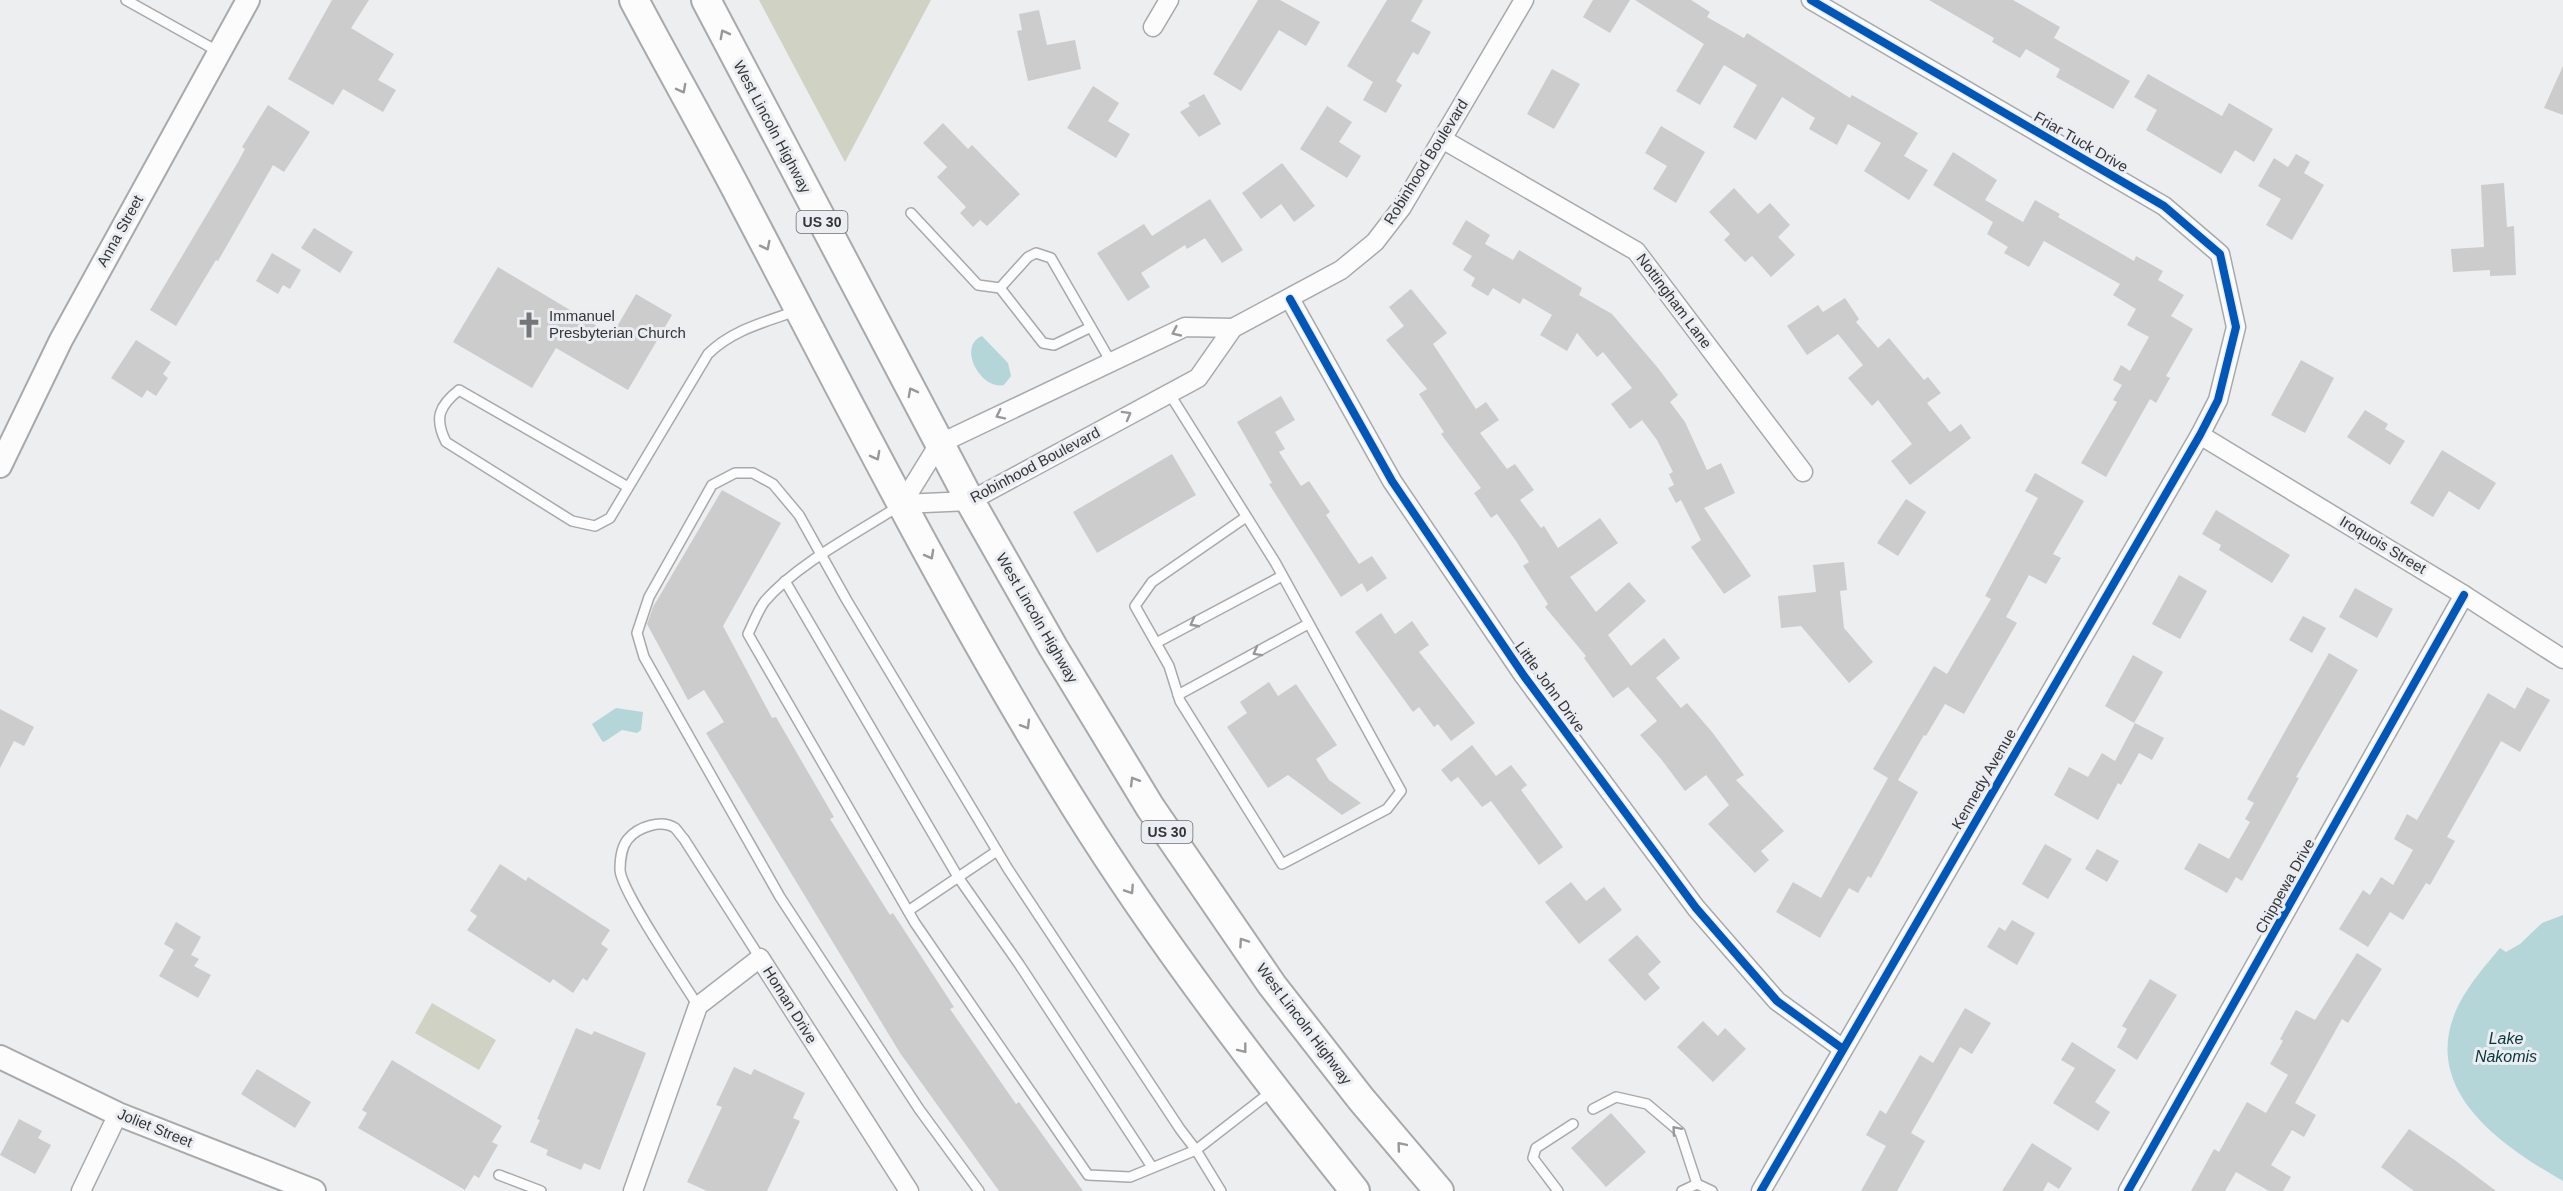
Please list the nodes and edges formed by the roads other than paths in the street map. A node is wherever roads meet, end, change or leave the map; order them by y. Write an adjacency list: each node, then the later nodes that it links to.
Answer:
1 (126, 0): 9 (lane)
2 (248, 0): 9 (street, Anna Street)
3 (634, 0): 14 (main road, one-way to 14)
4 (706, 0): 21 (main road, West Lincoln Highway / US 30, one-way to 4)
5 (1169, 0): 8 (street)
6 (1524, 0): 10 (street, Robinhood Boulevard)
7 (1811, 0): 18 (street, Friar Tuck Drive)
8 (1153, 27)
9 (219, 52): 22 (street, Anna Street)
10 (1442, 139): 13 (street, Robinhood Boulevard); 23 (street, Nottingham Lane)
11 (911, 213): 12 (lane)
12 (1000, 288): 15 (lane); 15 (lane)
13 (1290, 299): 16 (street, Robinhood Boulevard); 41 (street, Little John Drive)
14 (798, 310): 24 (lane); 26 (main road, one-way to 26)
15 (1091, 327): 17 (lane)
16 (1233, 328): 17 (street, Robinhood Boulevard, one-way to 17); 19 (street, Robinhood Boulevard)
17 (1112, 362): 21 (street, Robinhood Boulevard, one-way to 21)
18 (2224, 378): 20 (street, Kennedy Avenue)
19 (1169, 393): 25 (street, Robinhood Boulevard, one-way to 19); 27 (lane)
20 (2200, 435): 31 (street, Iroquois Street); 41 (street, Kennedy Avenue)
21 (939, 444): 25 (main road, West Lincoln Highway / US 30); 26 (street)
22 (0, 466)
23 (1803, 472)
24 (628, 487): 24 (lane)
25 (970, 501): 26 (street, Robinhood Boulevard); 60 (main road, West Lincoln Highway / US 30, one-way to 25)
26 (902, 504): 28 (lane); 43 (main road, one-way to 43)
27 (1246, 517): 29 (lane); 33 (lane)
28 (821, 555): 30 (lane); 36 (lane); 57 (lane)
29 (1282, 576): 32 (lane); 33 (lane, one-way to 33)
30 (785, 581): 37 (lane); 38 (lane)
31 (2464, 595): 34 (street, Iroquois Street); 65 (street, Chippewa Drive)
32 (1308, 624): 35 (lane, one-way to 35); 35 (lane)
33 (1156, 643): 35 (lane)
34 (2563, 660)
35 (1178, 695)
36 (997, 851): 37 (lane); 47 (lane)
37 (958, 877): 38 (lane); 48 (lane)
38 (908, 910): 48 (lane)
39 (760, 958): 40 (street, Homan Drive); 40 (lane); 56 (street, Homan Drive)
40 (698, 1006): 55 (street)
41 (1843, 1049): 64 (street, Kennedy Avenue)
42 (0, 1057): 45 (street, Joliet Street)
43 (1274, 1090): 47 (lane); 59 (main road)
44 (1593, 1108): 50 (lane, one-way to 44)
45 (118, 1114): 51 (street, Joliet Street); 52 (street)
46 (1573, 1124): 61 (lane)
47 (1196, 1150): 48 (lane); 58 (lane)
48 (1152, 1167)
49 (499, 1175): 54 (lane)
50 (1697, 1184): 62 (lane); 63 (lane)
51 (288, 1186): 53 (street, Joliet Street)
52 (81, 1191)
53 (314, 1191)
54 (541, 1191)
55 (633, 1191)
56 (909, 1191)
57 (979, 1191)
58 (1221, 1191)
59 (1355, 1191)
60 (1439, 1191)
61 (1558, 1191)
62 (1682, 1191)
63 (1712, 1191)
64 (1761, 1191)
65 (2128, 1191)

